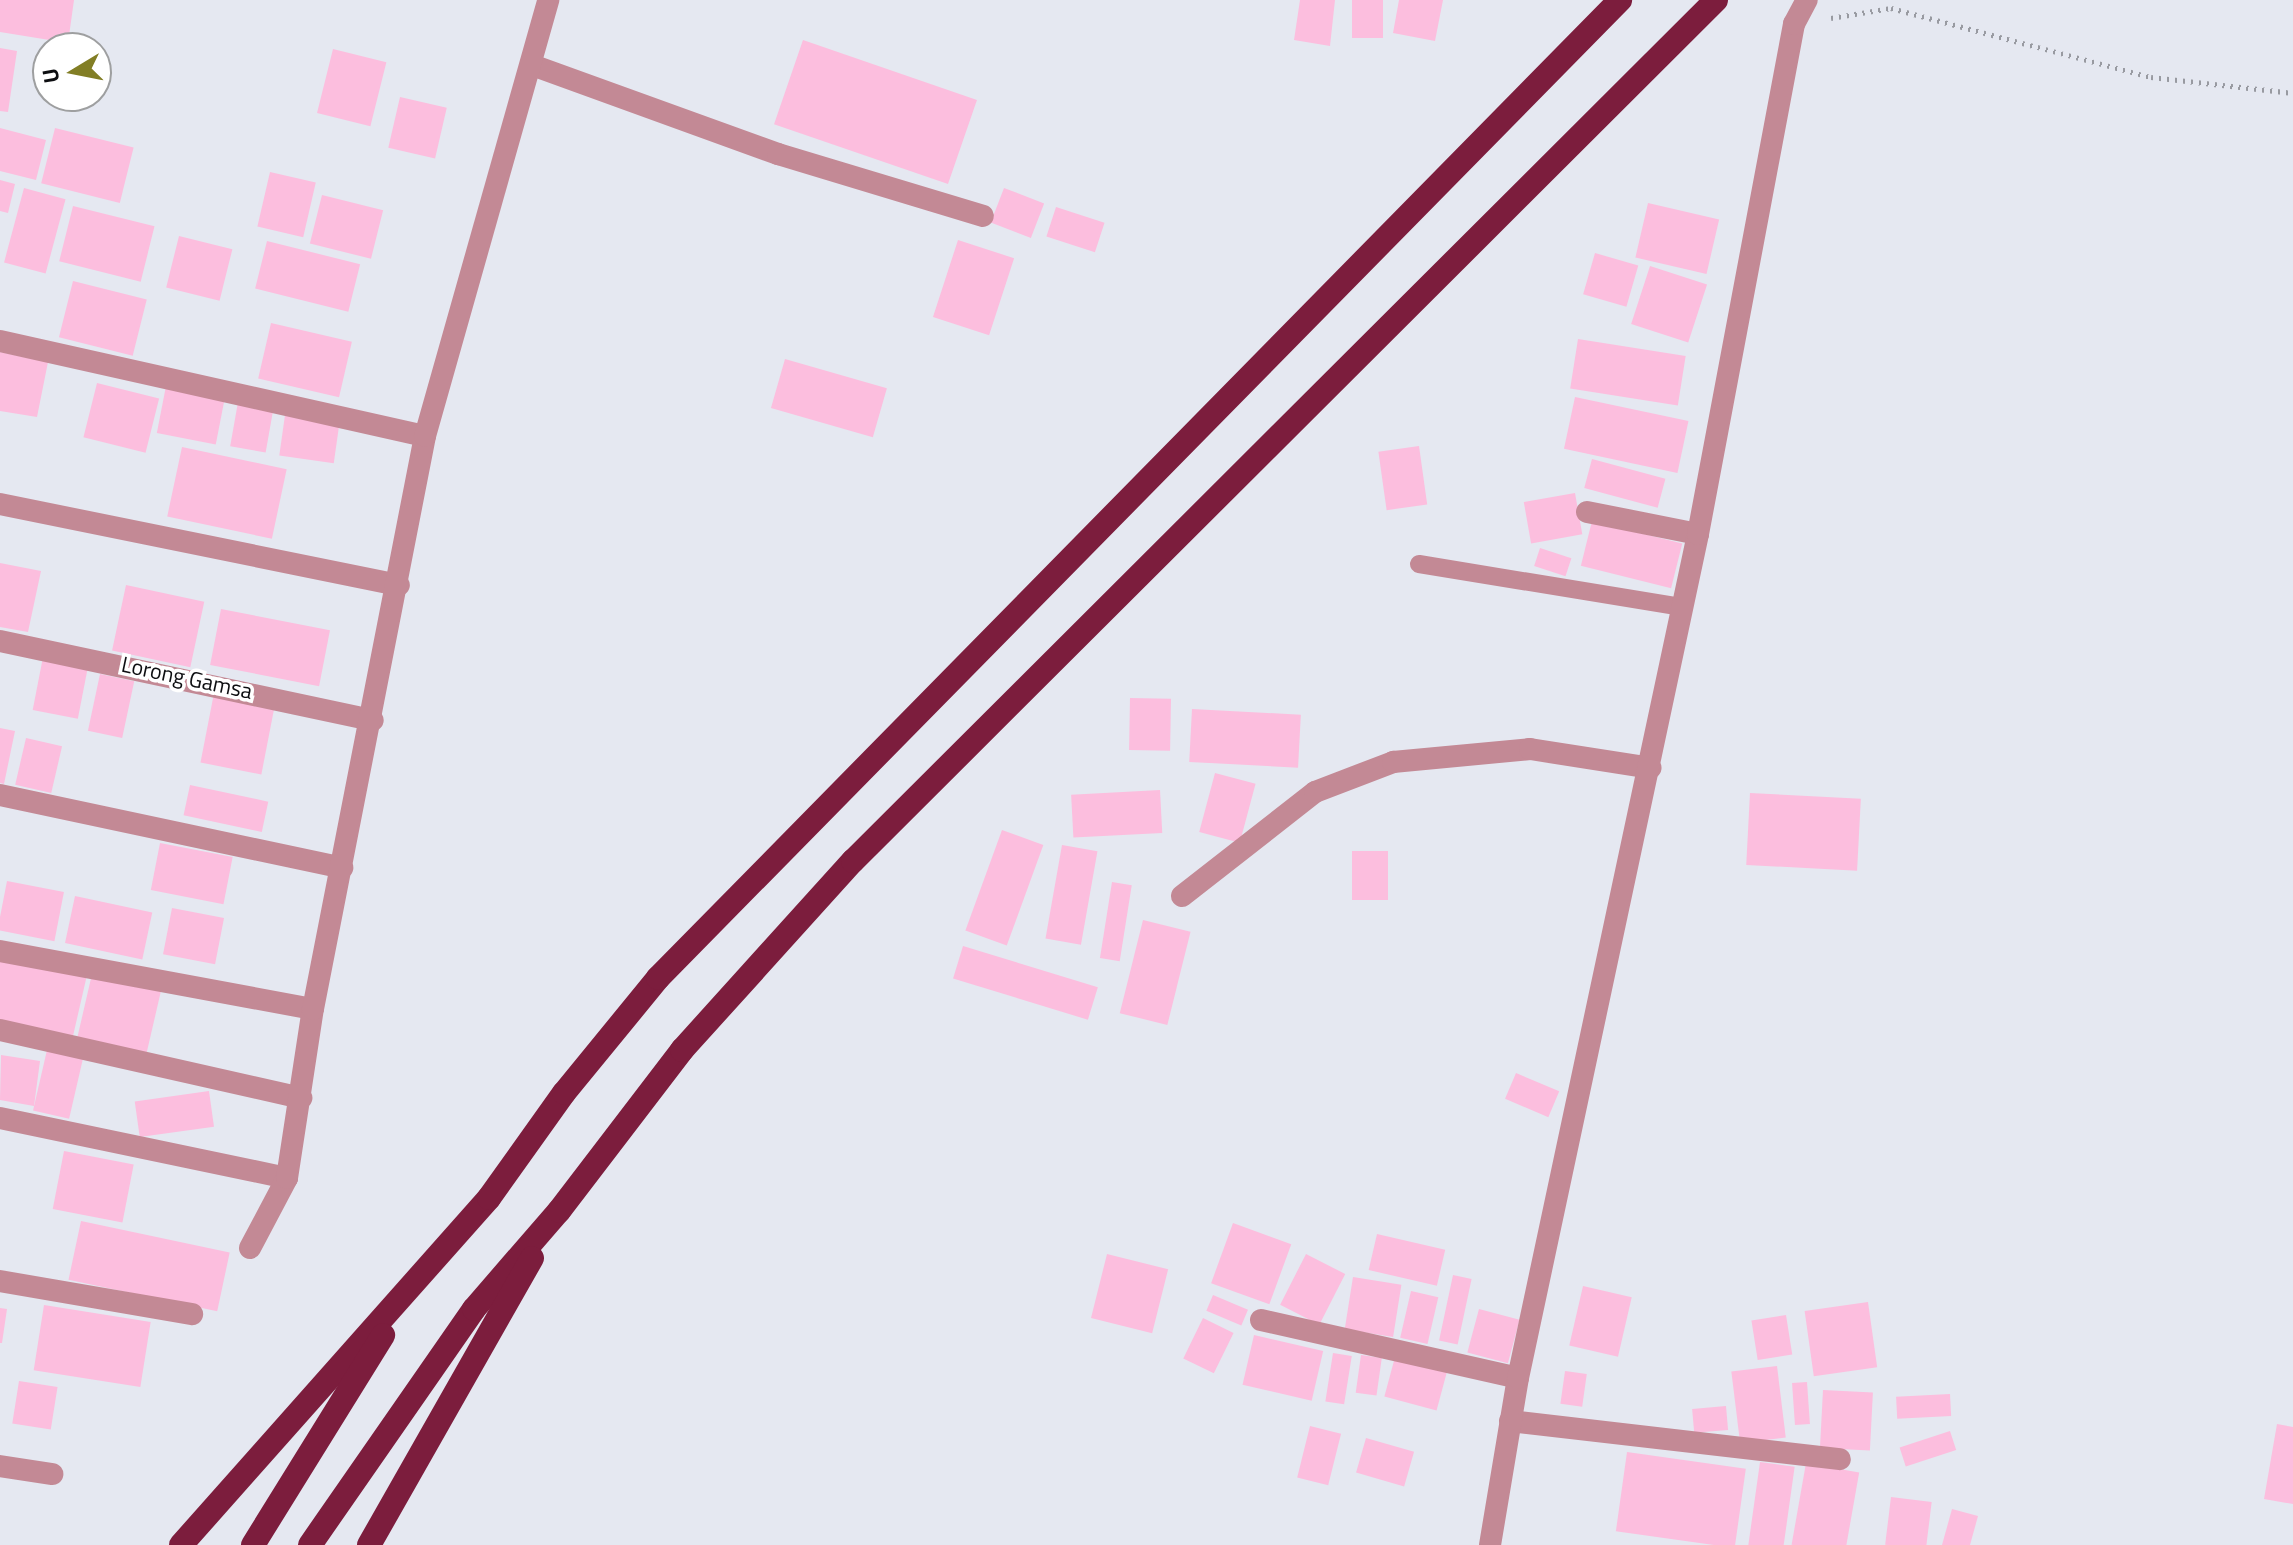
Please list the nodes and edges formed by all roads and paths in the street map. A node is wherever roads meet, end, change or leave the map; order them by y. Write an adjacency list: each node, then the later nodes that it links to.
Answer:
1 (548, 0): 6 (street)
2 (1620, 0): 32 (highway)
3 (1716, 0): 29 (highway)
4 (1807, 0): 5 (street)
5 (1794, 24): 7 (path); 13 (street)
6 (532, 65): 8 (street); 10 (street)
7 (2293, 93)
8 (983, 216)
9 (0, 341): 10 (street)
10 (425, 436): 15 (street)
11 (0, 504): 15 (street)
12 (1587, 512): 13 (street)
13 (1698, 534): 16 (street)
14 (1419, 564): 16 (lane)
15 (399, 585): 18 (street)
16 (1683, 607): 19 (street)
17 (0, 641): 18 (street, Lorong Gamsa)
18 (373, 720): 21 (street)
19 (1651, 768): 22 (street); 35 (street)
20 (0, 795): 21 (street)
21 (342, 868): 24 (street)
22 (1182, 896)
23 (0, 951): 24 (street)
24 (313, 1009): 26 (street)
25 (0, 1030): 26 (street)
26 (301, 1098): 28 (street)
27 (0, 1118): 28 (street)
28 (287, 1178): 30 (street)
29 (559, 1211): 42 (highway); 43 (highway)
30 (250, 1248)
31 (0, 1281): 33 (street)
32 (414, 1286): 40 (highway); 41 (highway)
33 (192, 1314)
34 (1261, 1320): 35 (street)
35 (1518, 1378): 36 (street)
36 (1510, 1421): 37 (street); 44 (street)
37 (1840, 1459)
38 (0, 1466): 39 (street)
39 (52, 1474)
40 (181, 1545)
41 (253, 1545)
42 (310, 1545)
43 (369, 1545)
44 (1490, 1545)

